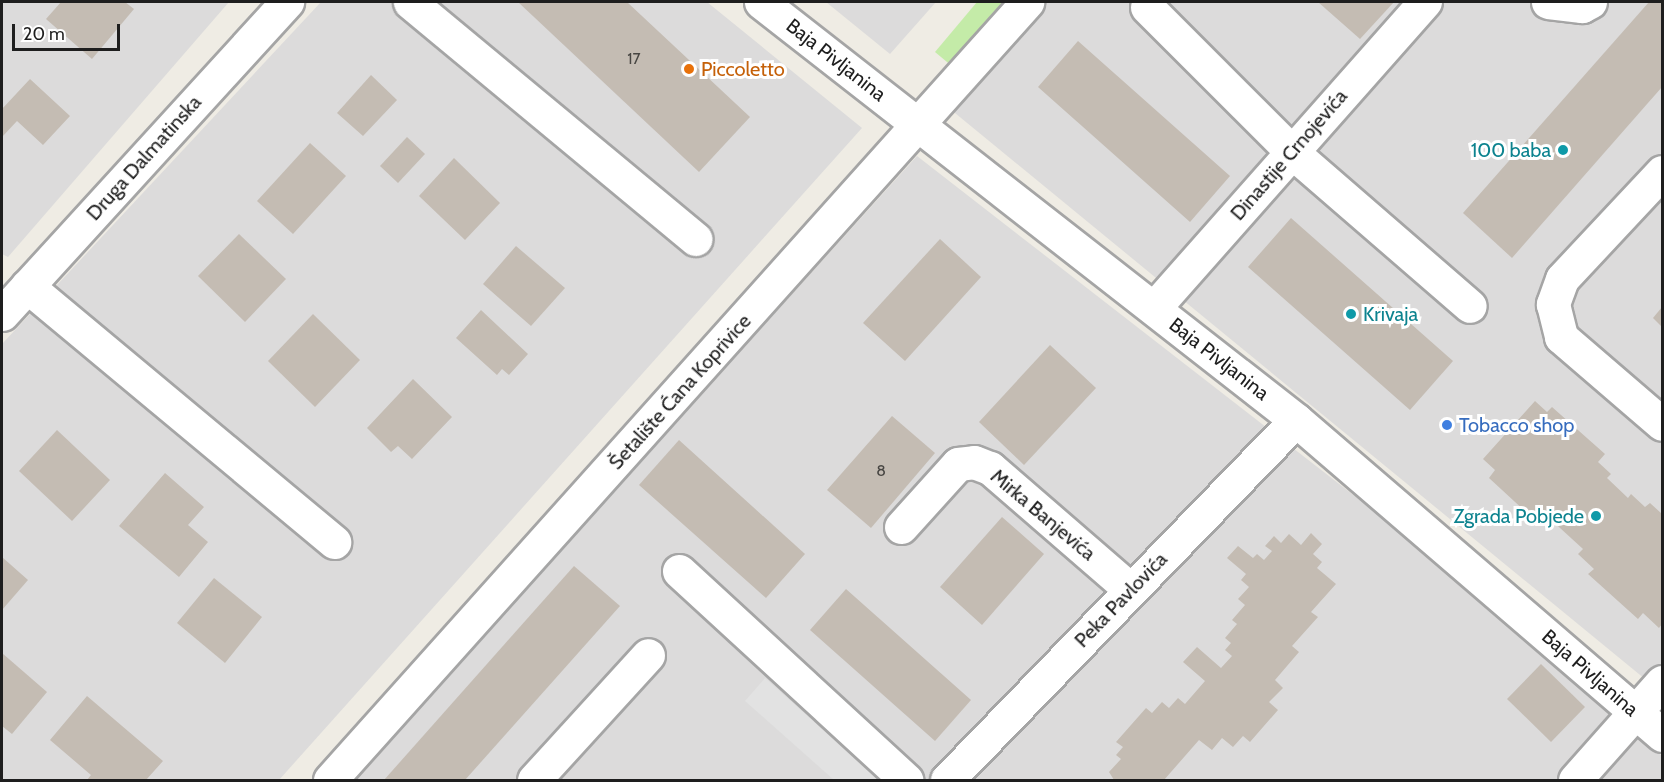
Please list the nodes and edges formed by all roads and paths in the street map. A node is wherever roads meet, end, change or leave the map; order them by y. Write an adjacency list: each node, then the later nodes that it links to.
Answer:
1 (287, 2): 13 (street, Druga Dalmatinska)
2 (410, 2): 12 (street)
3 (760, 2): 9 (street, Baja Pivljanina)
4 (1027, 2): 9 (street, Šetalište Ćana Koprivice)
5 (1425, 2): 10 (street, Dinastije Crnojevića)
6 (1548, 2): 7 (street)
7 (1590, 2)
8 (1147, 7): 10 (street)
9 (921, 125): 15 (street, Baja Pivljanina); 26 (street, Šetalište Ćana Koprivice)
10 (1292, 152): 14 (street); 15 (street, Dinastije Crnojevića)
11 (1662, 172): 17 (street)
12 (695, 239)
13 (11, 299): 19 (street)
14 (1470, 306)
15 (1154, 308): 16 (street, Baja Pivljanina)
16 (1296, 420): 21 (street, Peka Pavlovića); 24 (street, Baja Pivljanina)
17 (1662, 424)
18 (901, 527): 21 (street, Mirka Banjevića)
19 (334, 542)
20 (679, 571): 28 (street)
21 (1131, 590): 29 (street, Peka Pavlovića)
22 (648, 655): 27 (street)
23 (1662, 682): 24 (street)
24 (1637, 713): 25 (street, Baja Pivljanina); 30 (street)
25 (1662, 735)
26 (330, 780)
27 (537, 780)
28 (906, 780)
29 (947, 780)
30 (1575, 780)

